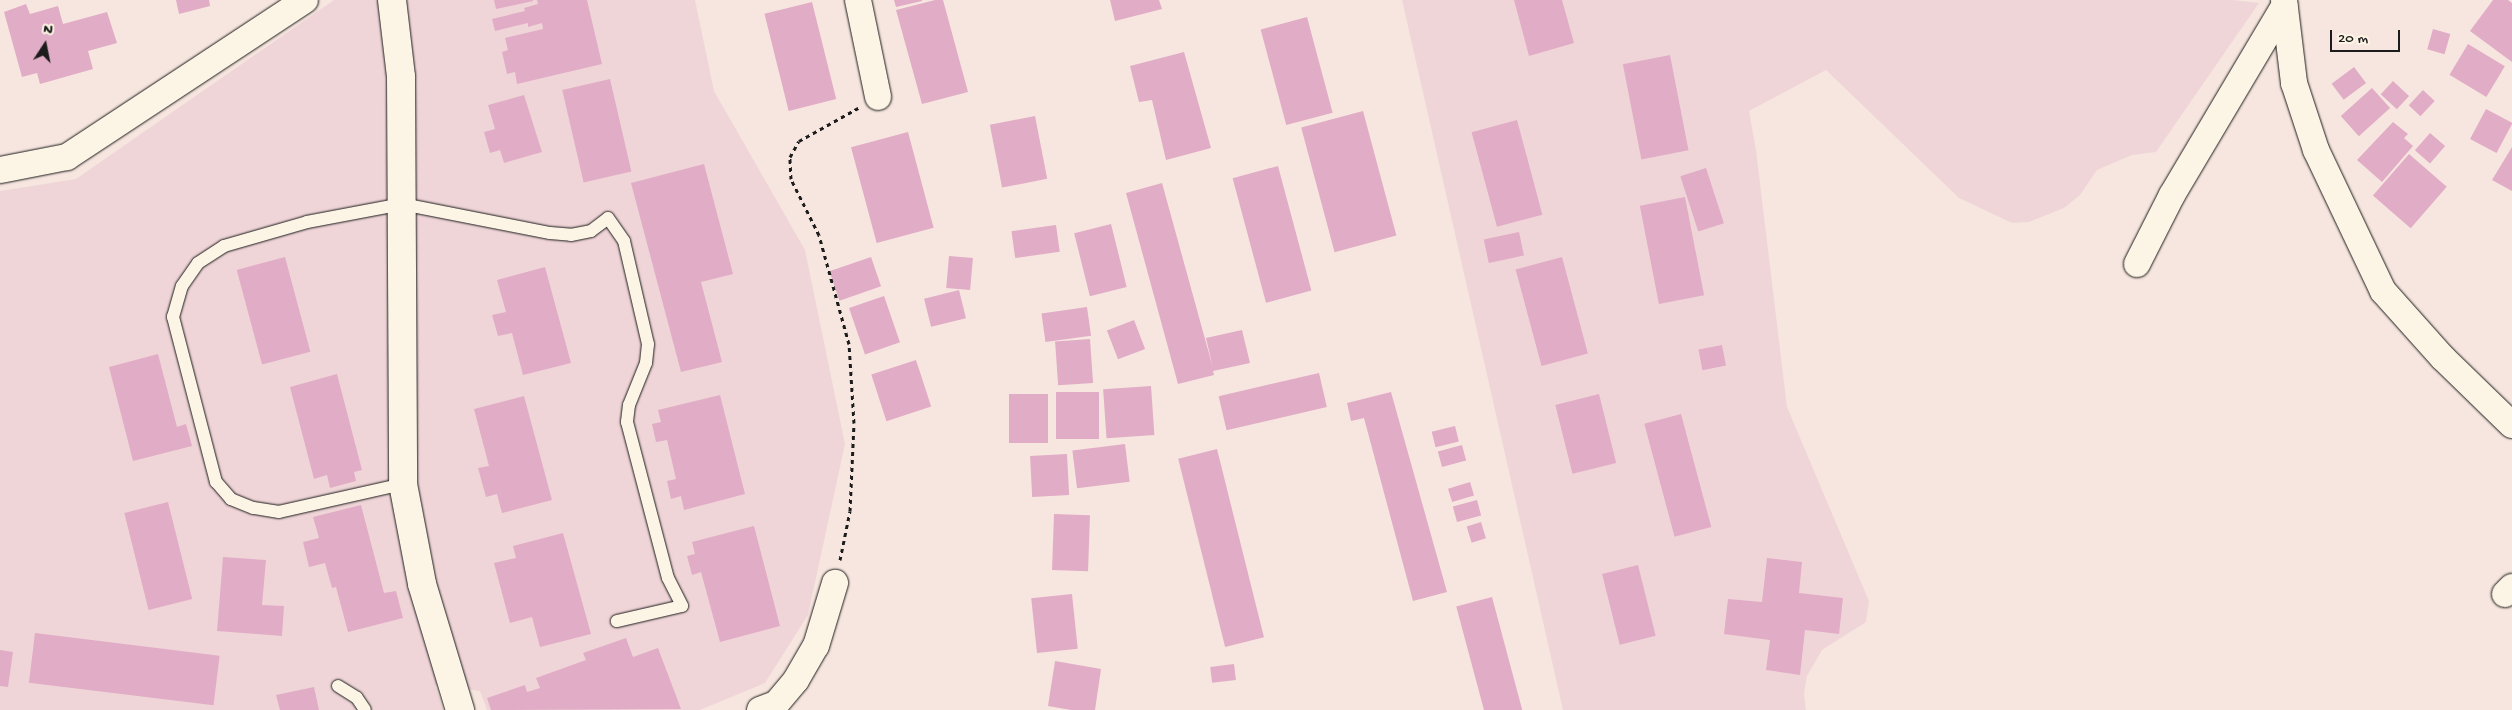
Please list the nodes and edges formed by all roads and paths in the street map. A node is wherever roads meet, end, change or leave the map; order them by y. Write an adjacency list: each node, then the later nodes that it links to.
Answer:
1 (304, 0): 6 (street)
2 (392, 0): 7 (street)
3 (858, 0): 5 (street)
4 (2284, 3): 8 (street); 9 (street)
5 (878, 97): 11 (path)
6 (0, 170)
7 (402, 204): 10 (street); 10 (lane); 12 (lane)
8 (2137, 264)
9 (2512, 425)
10 (403, 484): 15 (street)
11 (835, 583): 16 (street)
12 (617, 620)
13 (338, 686): 14 (lane)
14 (365, 710)
15 (460, 710)
16 (760, 710)

